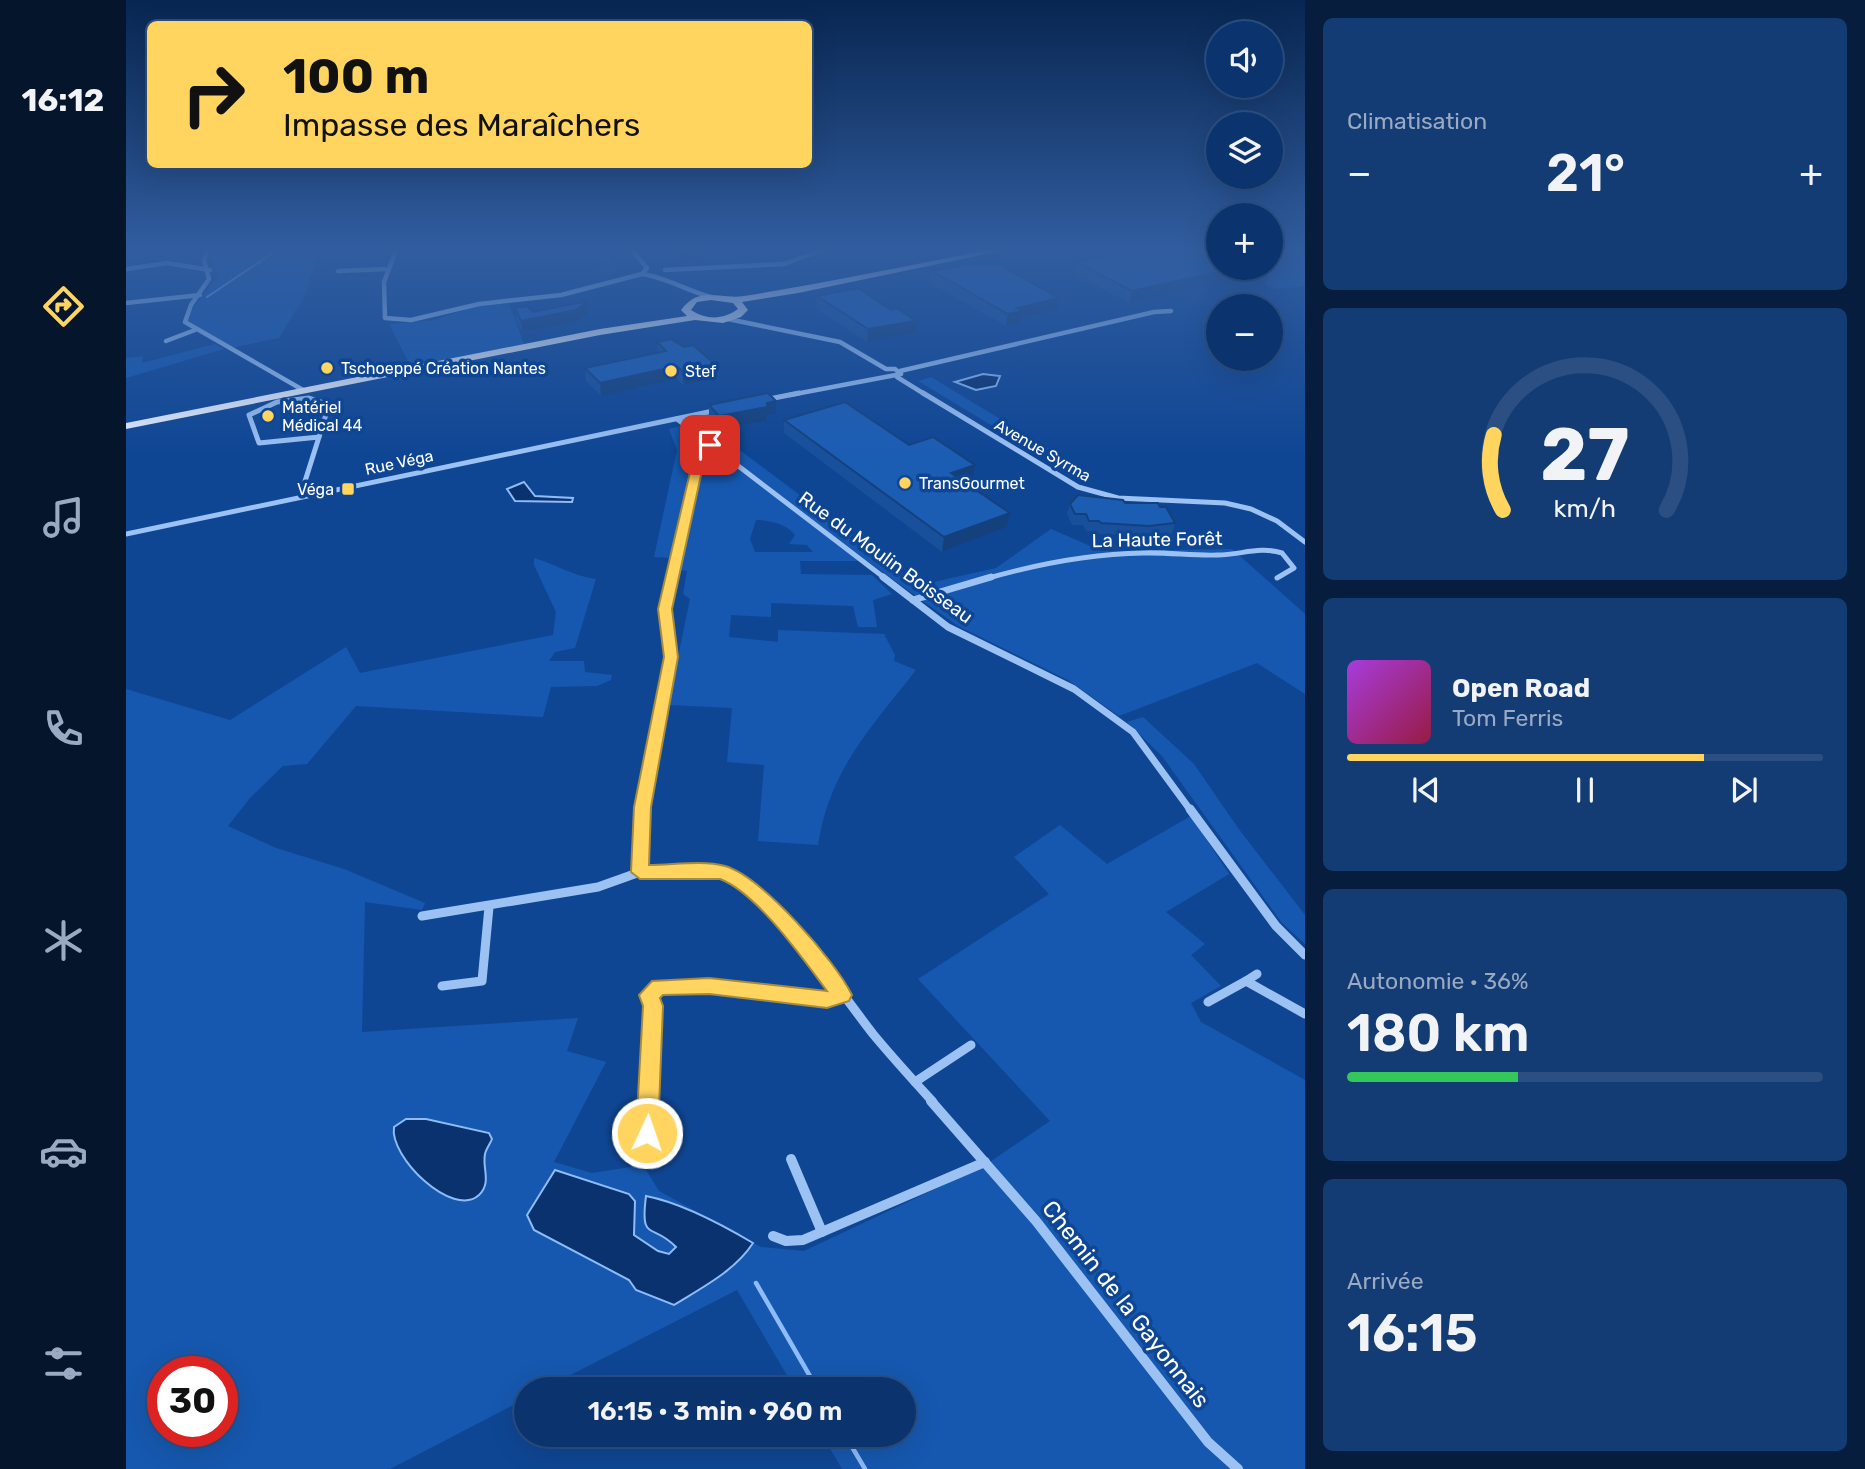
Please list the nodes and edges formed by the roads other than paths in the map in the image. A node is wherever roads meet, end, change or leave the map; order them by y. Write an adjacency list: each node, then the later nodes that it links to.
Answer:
1 (186, 317): 11 (street)
2 (385, 317): 3 (street)
3 (431, 317)
4 (657, 317): 13 (main road)
5 (696, 317): 9 (main road); 13 (main road)
6 (732, 317): 9 (main road)
7 (749, 317): 10 (street)
8 (1135, 317): 15 (street)
9 (728, 319): 10 (street)
10 (760, 326): 14 (street)
11 (195, 330): 12 (street); 16 (street)
12 (166, 341)
13 (493, 353): 17 (main road)
14 (885, 372): 15 (street); 19 (street)
15 (898, 374): 27 (street, Avenue Syrma)
16 (289, 384): 17 (street); 18 (street)
17 (303, 390): 18 (main road)
18 (279, 396): 22 (main road)
19 (753, 403)
20 (730, 408): 21 (street, Rue Véga)
21 (680, 418): 24 (street, Rue du Moulin Boisseau); 25 (street, Rue Véga)
22 (126, 426)
23 (319, 437): 23 (street); 25 (street)
24 (710, 445): 29 (street, Rue du Moulin Boisseau); 30 (street)
25 (300, 497): 26 (street, Rue Véga)
26 (126, 534)
27 (1305, 542)
28 (1277, 578): 29 (street, La Haute Forêt)
29 (913, 600): 33 (street, Rue du Moulin Boisseau)
30 (640, 872): 31 (street, Chemin de la Gayonnais); 37 (street, Chemin de la Gayonnais)
31 (489, 907): 32 (street, Chemin de la Gayonnais); 36 (street)
32 (422, 916)
33 (1305, 954)
34 (1257, 974): 35 (street)
35 (1246, 981): 38 (street); 39 (street)
36 (442, 986)
37 (842, 995): 41 (street, Chemin de la Gayonnais); 42 (street)
38 (1208, 1002)
39 (1305, 1014)
40 (971, 1045): 41 (street)
41 (915, 1082): 44 (street, Chemin de la Gayonnais)
42 (647, 1133)
43 (791, 1159): 45 (street)
44 (985, 1162): 45 (street); 47 (street, Chemin de la Gayonnais)
45 (822, 1231): 46 (street)
46 (773, 1237)
47 (1238, 1469)

